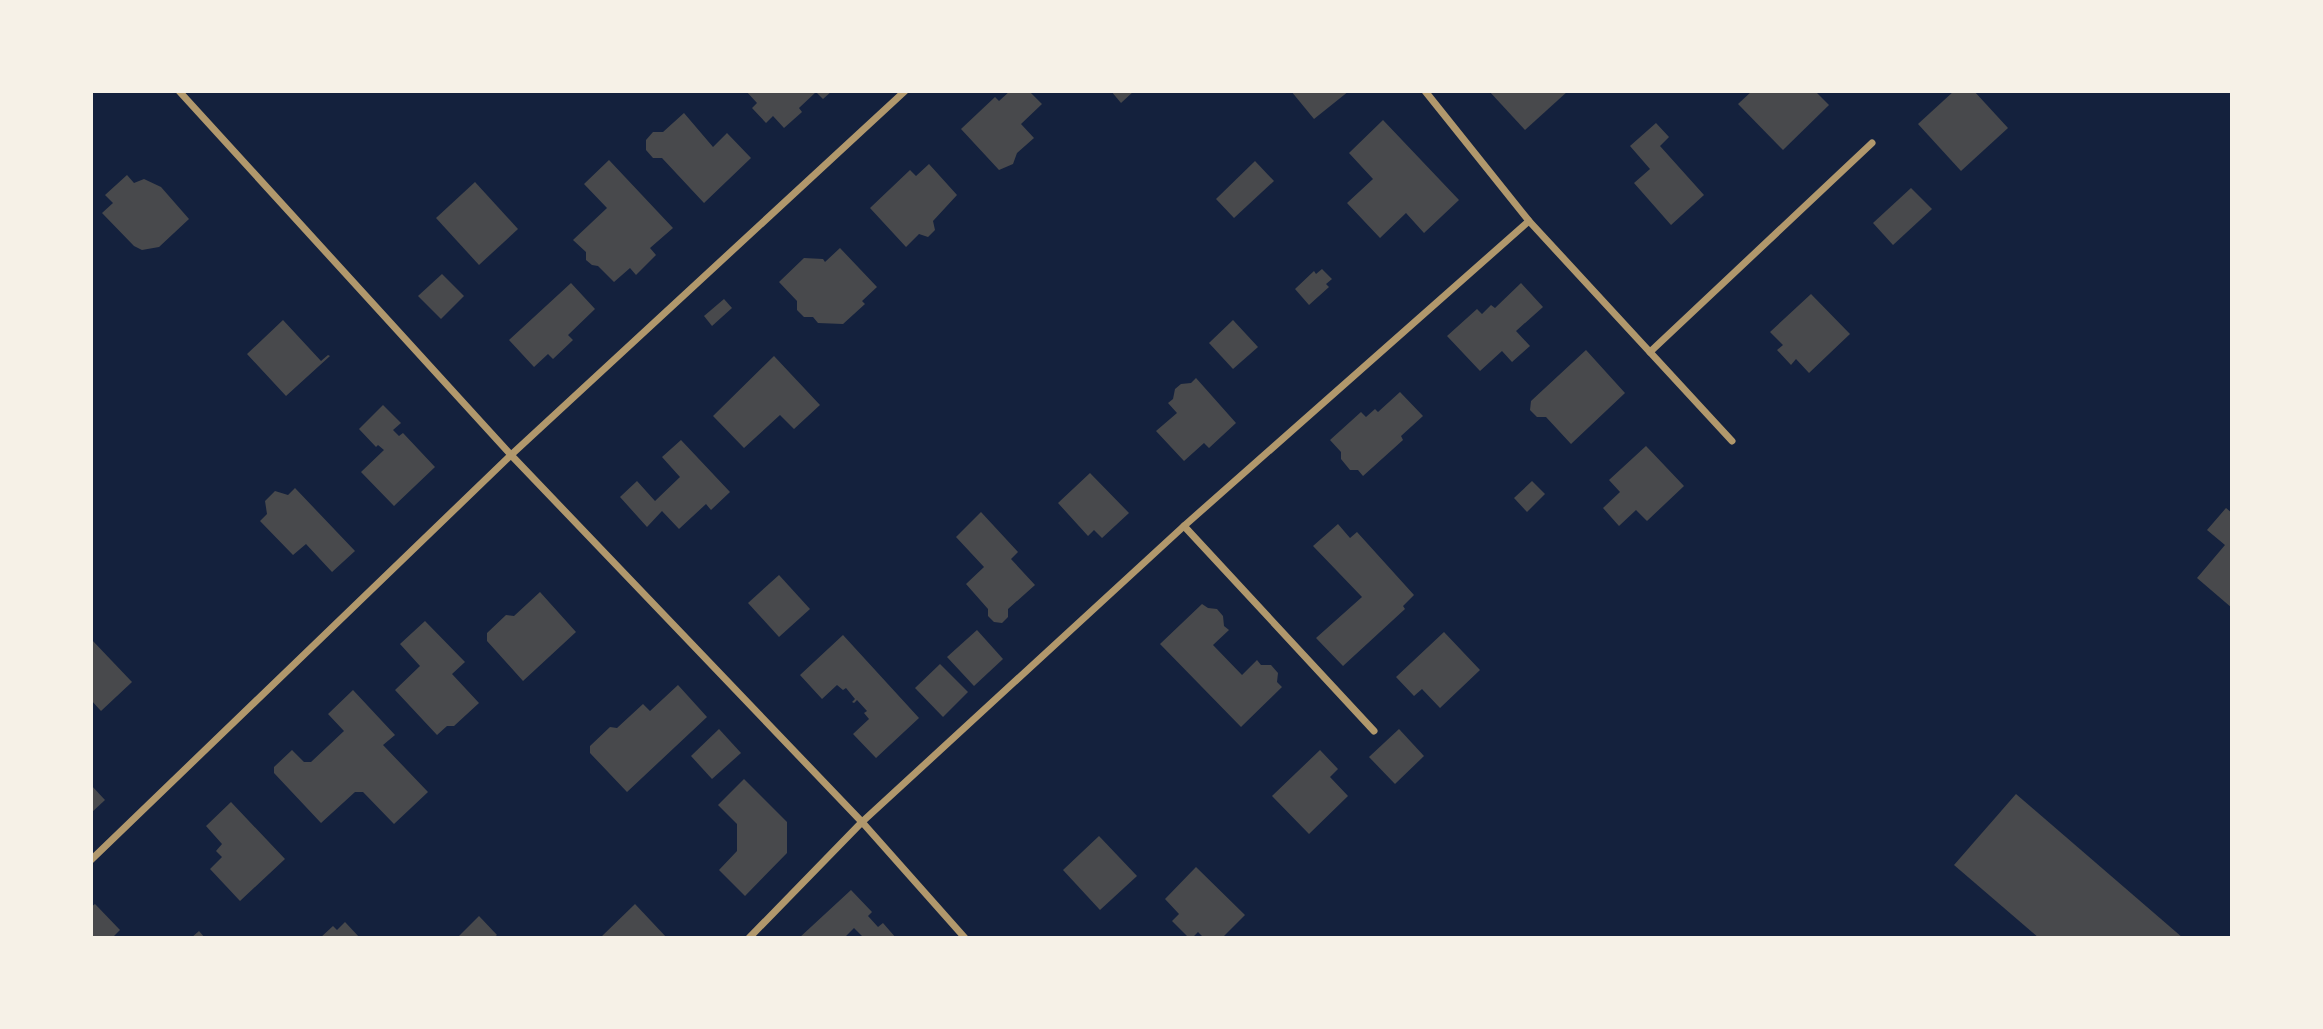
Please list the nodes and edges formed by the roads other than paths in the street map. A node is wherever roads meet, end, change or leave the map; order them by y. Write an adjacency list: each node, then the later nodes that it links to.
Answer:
1 (179, 91): 8 (street)
2 (905, 91): 8 (street)
3 (1425, 91): 5 (street)
4 (1872, 143): 6 (street)
5 (1529, 221): 6 (street); 9 (street)
6 (1650, 352): 7 (street)
7 (1732, 441)
8 (511, 455): 11 (street); 12 (street)
9 (1184, 526): 10 (street); 11 (street)
10 (1374, 731)
11 (862, 822): 13 (street); 14 (street)
12 (91, 860)
13 (749, 938)
14 (965, 938)

